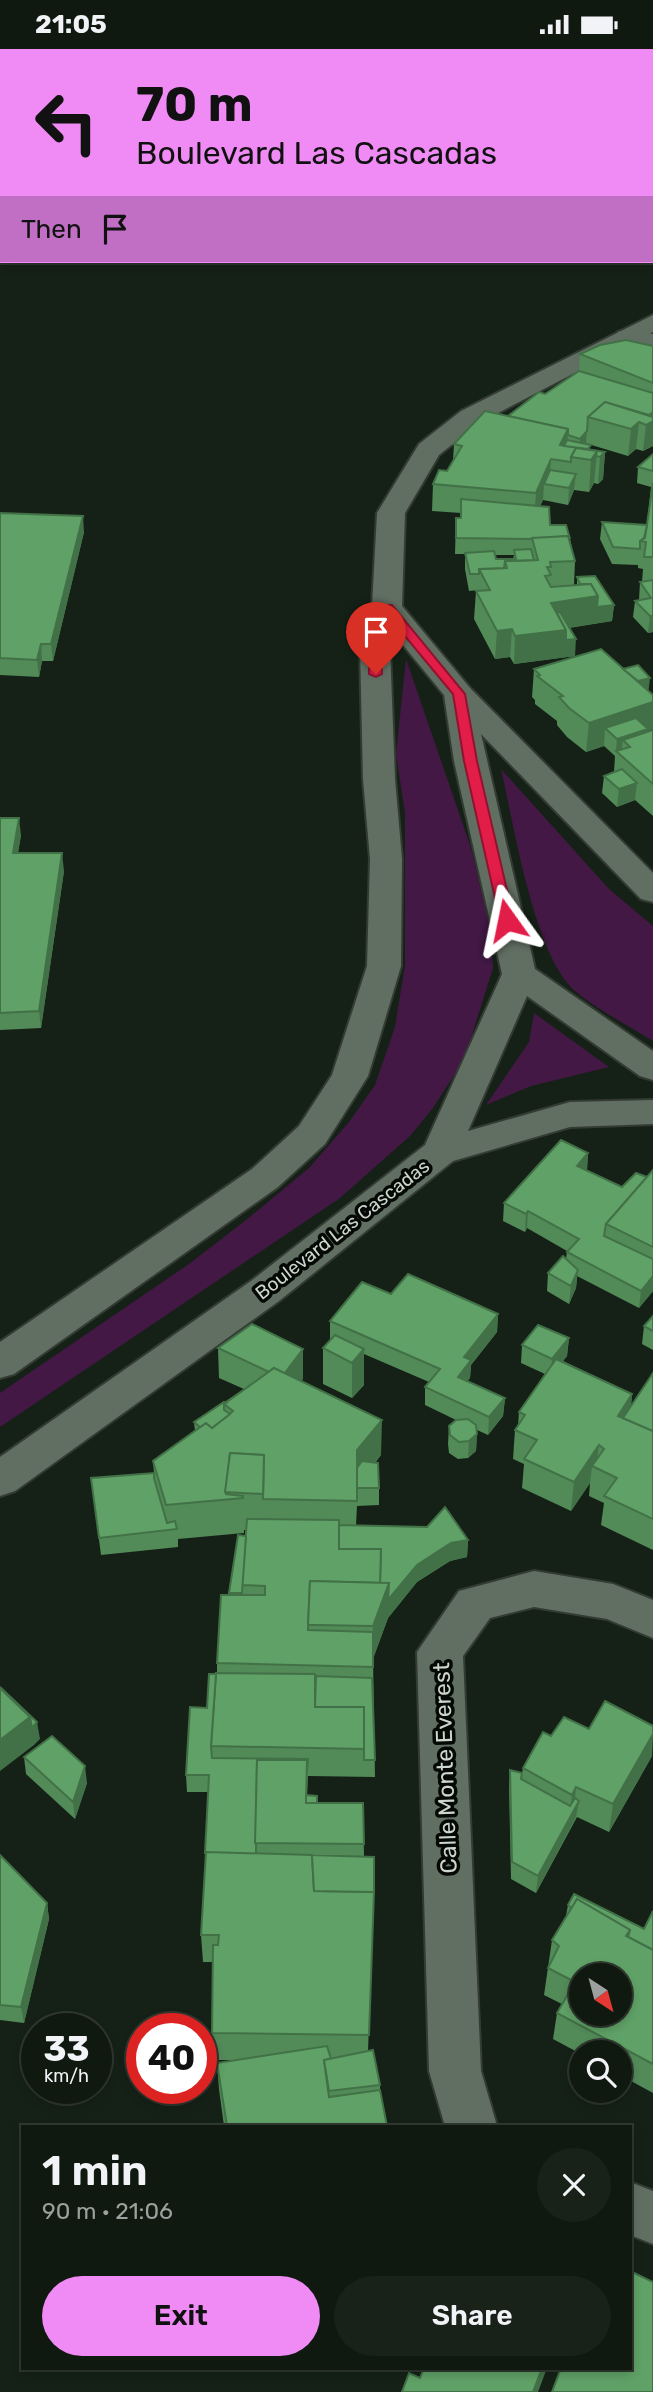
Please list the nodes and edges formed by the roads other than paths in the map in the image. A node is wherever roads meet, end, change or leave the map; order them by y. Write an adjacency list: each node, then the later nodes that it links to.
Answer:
1 (653, 322): 2 (street)
2 (640, 339): 3 (street)
3 (387, 607): 4 (street); 10 (street)
4 (459, 694): 5 (street); 6 (street)
5 (653, 892)
6 (519, 974): 7 (street); 9 (street, Boulevard Las Cascadas)
7 (653, 1068)
8 (653, 1112): 9 (street)
9 (440, 1152): 11 (street, Boulevard Las Cascadas)
10 (0, 1363)
11 (0, 1479)
12 (653, 1621): 13 (street, Calle Monte Everest)
13 (471, 2125)
14 (632, 2209): 15 (street)
15 (653, 2218)

